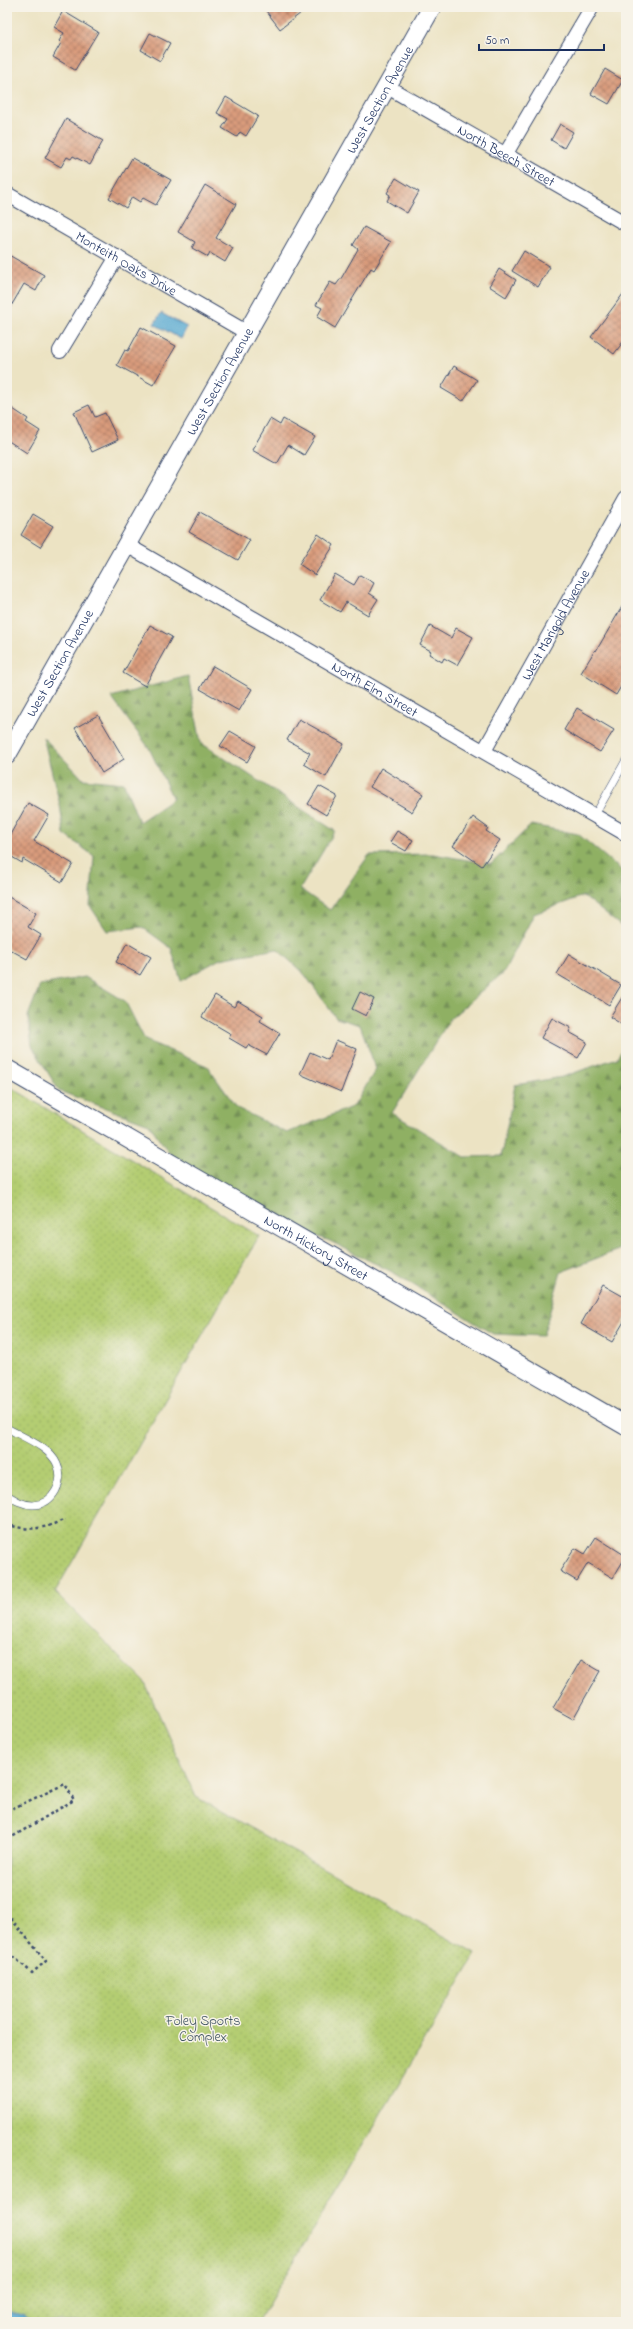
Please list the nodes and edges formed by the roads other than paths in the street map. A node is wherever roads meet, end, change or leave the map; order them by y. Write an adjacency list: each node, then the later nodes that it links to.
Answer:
1 (432, 7): 3 (street, West Section Avenue)
2 (592, 7): 4 (street)
3 (386, 86): 4 (street, North Beech Street); 8 (street, West Section Avenue)
4 (505, 155): 6 (street, North Beech Street)
5 (7, 194): 7 (street, Monteith Oaks Drive)
6 (626, 224)
7 (117, 257): 8 (street, Monteith Oaks Drive); 9 (street)
8 (246, 332): 11 (street, West Section Avenue)
9 (60, 351)
10 (626, 498): 12 (street, West Marigold Avenue)
11 (125, 544): 12 (street, North Elm Street); 13 (street, West Section Avenue)
12 (484, 751): 15 (street, North Elm Street)
13 (7, 755)
14 (626, 760): 15 (lane)
15 (594, 815): 16 (street, North Elm Street)
16 (626, 834)
17 (7, 1069): 18 (street, North Hickory Street)
18 (626, 1426)
19 (7, 1428): 20 (lane)
20 (7, 1495)

